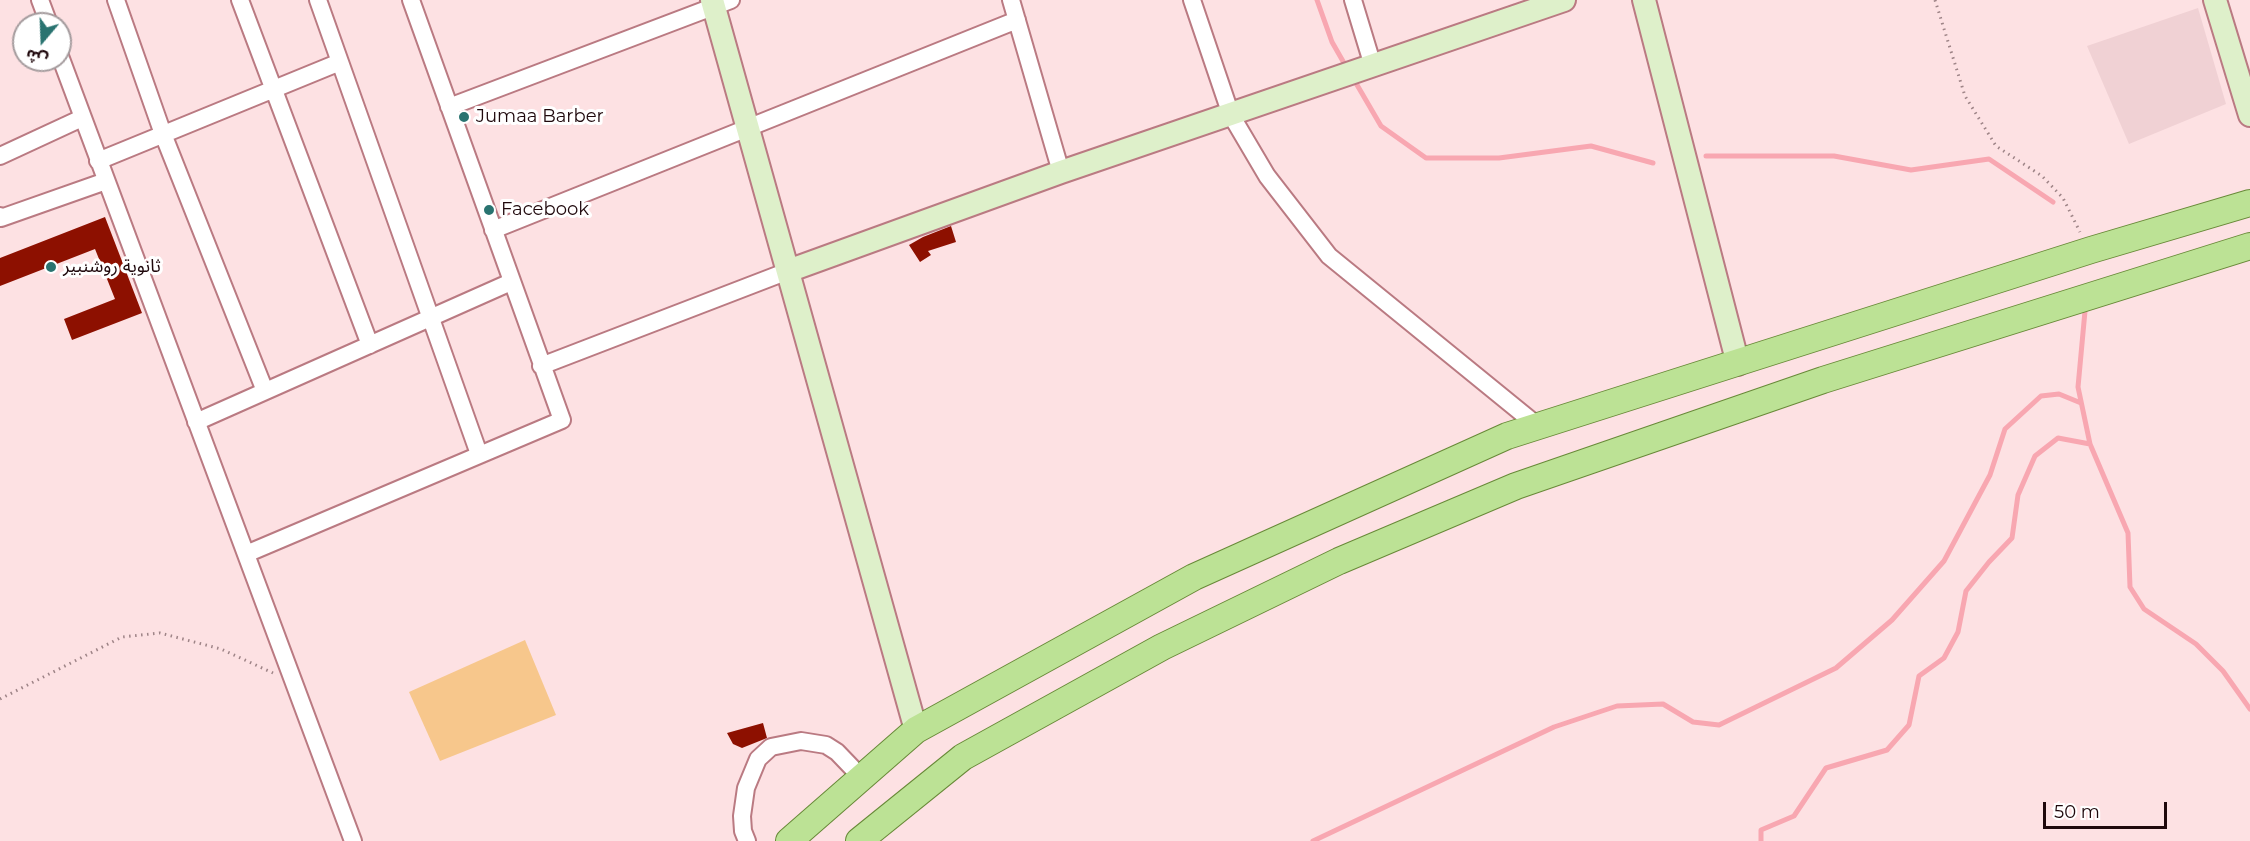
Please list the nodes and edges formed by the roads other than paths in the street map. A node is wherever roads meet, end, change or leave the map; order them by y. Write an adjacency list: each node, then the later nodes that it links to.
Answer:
1 (116, 0): 22 (street)
2 (240, 0): 16 (street)
3 (318, 0): 13 (street)
4 (411, 0): 17 (street)
5 (1011, 0): 12 (street)
6 (1192, 0): 18 (street)
7 (1353, 0): 14 (street)
8 (1564, 0): 14 (street)
9 (1644, 0): 35 (street)
10 (2216, 0): 19 (street)
11 (719, 2): 17 (street); 21 (street)
12 (1017, 20): 21 (street); 25 (street)
13 (340, 62): 16 (street); 33 (street)
14 (1367, 68): 18 (street)
15 (66, 72): 20 (street)
16 (272, 90): 22 (street); 34 (street)
17 (449, 106): 29 (street)
18 (1231, 115): 25 (street); 39 (street)
19 (2250, 115)
20 (82, 118): 23 (street); 24 (street)
21 (747, 126): 29 (street); 31 (street)
22 (163, 134): 24 (street); 37 (street)
23 (0, 156)
24 (98, 161): 26 (street)
25 (1061, 172): 31 (street)
26 (106, 181): 28 (street); 38 (street)
27 (2250, 203): 35 (main road)
28 (0, 216)
29 (493, 230): 32 (street)
30 (2250, 246): 47 (main road)
31 (788, 271): 36 (street); 42 (street)
32 (511, 282): 33 (street); 36 (street)
33 (431, 318): 34 (street); 40 (street)
34 (370, 345): 37 (street)
35 (1738, 364): 39 (main road)
36 (541, 366): 40 (street)
37 (265, 391): 38 (street)
38 (196, 422): 41 (street)
39 (1539, 427): 42 (main road)
40 (479, 454): 41 (street)
41 (246, 554): 44 (street)
42 (916, 730): 43 (main road)
43 (861, 777): 45 (street); 46 (main road)
44 (353, 841)
45 (747, 841)
46 (789, 841)
47 (859, 841)

